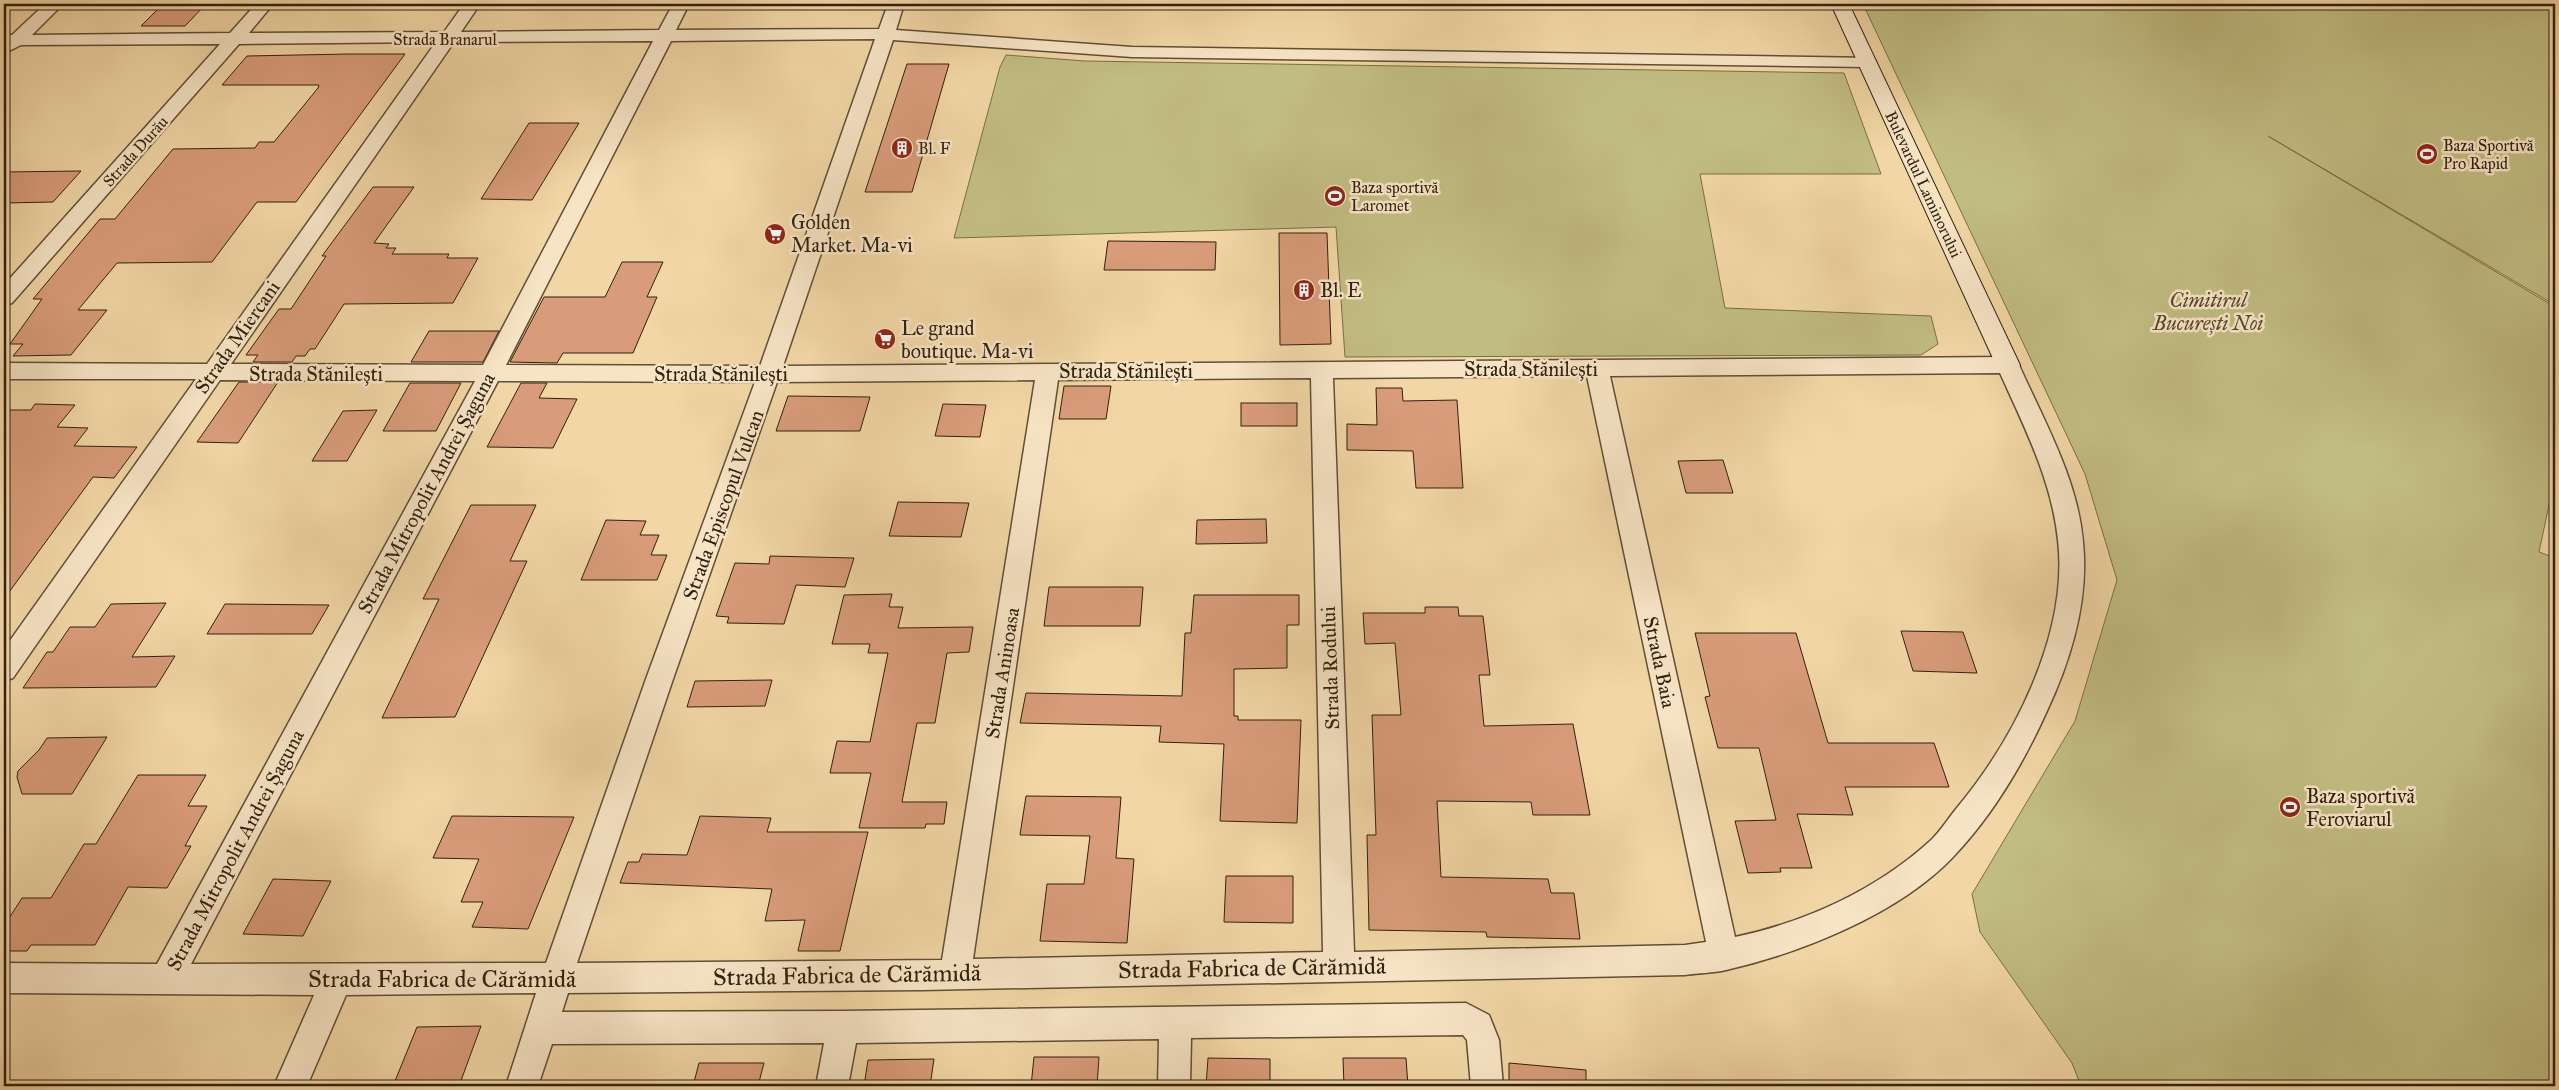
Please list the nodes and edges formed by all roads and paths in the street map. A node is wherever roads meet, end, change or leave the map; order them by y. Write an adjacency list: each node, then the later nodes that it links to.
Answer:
1 (55, 4): 11 (street)
2 (265, 4): 9 (street, Strada Durău)
3 (472, 4): 10 (street, Strada Miercani)
4 (681, 4): 8 (street, Strada Mitropolit Andrei Șaguna)
5 (896, 4): 7 (street, Strada Episcopul Vulcan)
6 (1840, 4): 12 (street, Bulevardul Laminorului)
7 (886, 34): 8 (street, Strada Branarul); 12 (street, Strada Branarul); 21 (street, Strada Episcopul Vulcan)
8 (664, 37): 10 (street, Strada Branarul); 20 (street, Strada Mitropolit Andrei Șaguna)
9 (234, 39): 10 (street, Strada Branarul); 11 (street, Strada Branarul); 13 (street, Strada Durău)
10 (447, 39): 19 (street, Strada Miercani)
11 (8, 44)
12 (1867, 62): 14 (street, Bulevardul Laminorului)
13 (4, 298)
14 (2008, 365): 15 (street, Strada Stănilești); 23 (street, Strada Fabrica de Cărămidă)
15 (1597, 368): 16 (street, Strada Stănilești); 23 (street, Strada Baia)
16 (1322, 370): 18 (street, Strada Stănilești); 24 (street, Strada Rodului)
17 (4, 371): 19 (street, Strada Stănilești)
18 (1048, 371): 21 (street, Strada Stănilești); 25 (street, Strada Aninoasa)
19 (212, 374): 20 (street, Strada Stănilești); 22 (street, Strada Miercani)
20 (490, 374): 21 (street, Strada Stănilești); 28 (street, Strada Mitropolit Andrei Șaguna)
21 (769, 374): 27 (street, Strada Episcopul Vulcan)
22 (4, 670)
23 (1724, 956): 24 (street, Strada Fabrica de Cărămidă)
24 (1338, 966): 25 (street, Strada Fabrica de Cărămidă)
25 (955, 974): 27 (street, Strada Fabrica de Cărămidă)
26 (4, 978): 28 (street, Strada Fabrica de Cărămidă)
27 (557, 978): 29 (street, Strada Fabrica de Cărămidă); 32 (street, Strada Episcopul Vulcan)
28 (166, 979): 29 (street, Strada Fabrica de Cărămidă)
29 (337, 980): 33 (street)
30 (1175, 1022): 31 (street); 36 (street); 37 (street)
31 (843, 1027): 32 (street); 35 (street)
32 (540, 1028): 34 (street, Strada Episcopul Vulcan)
33 (290, 1086)
34 (522, 1086)
35 (832, 1086)
36 (1174, 1086)
37 (1487, 1086)

